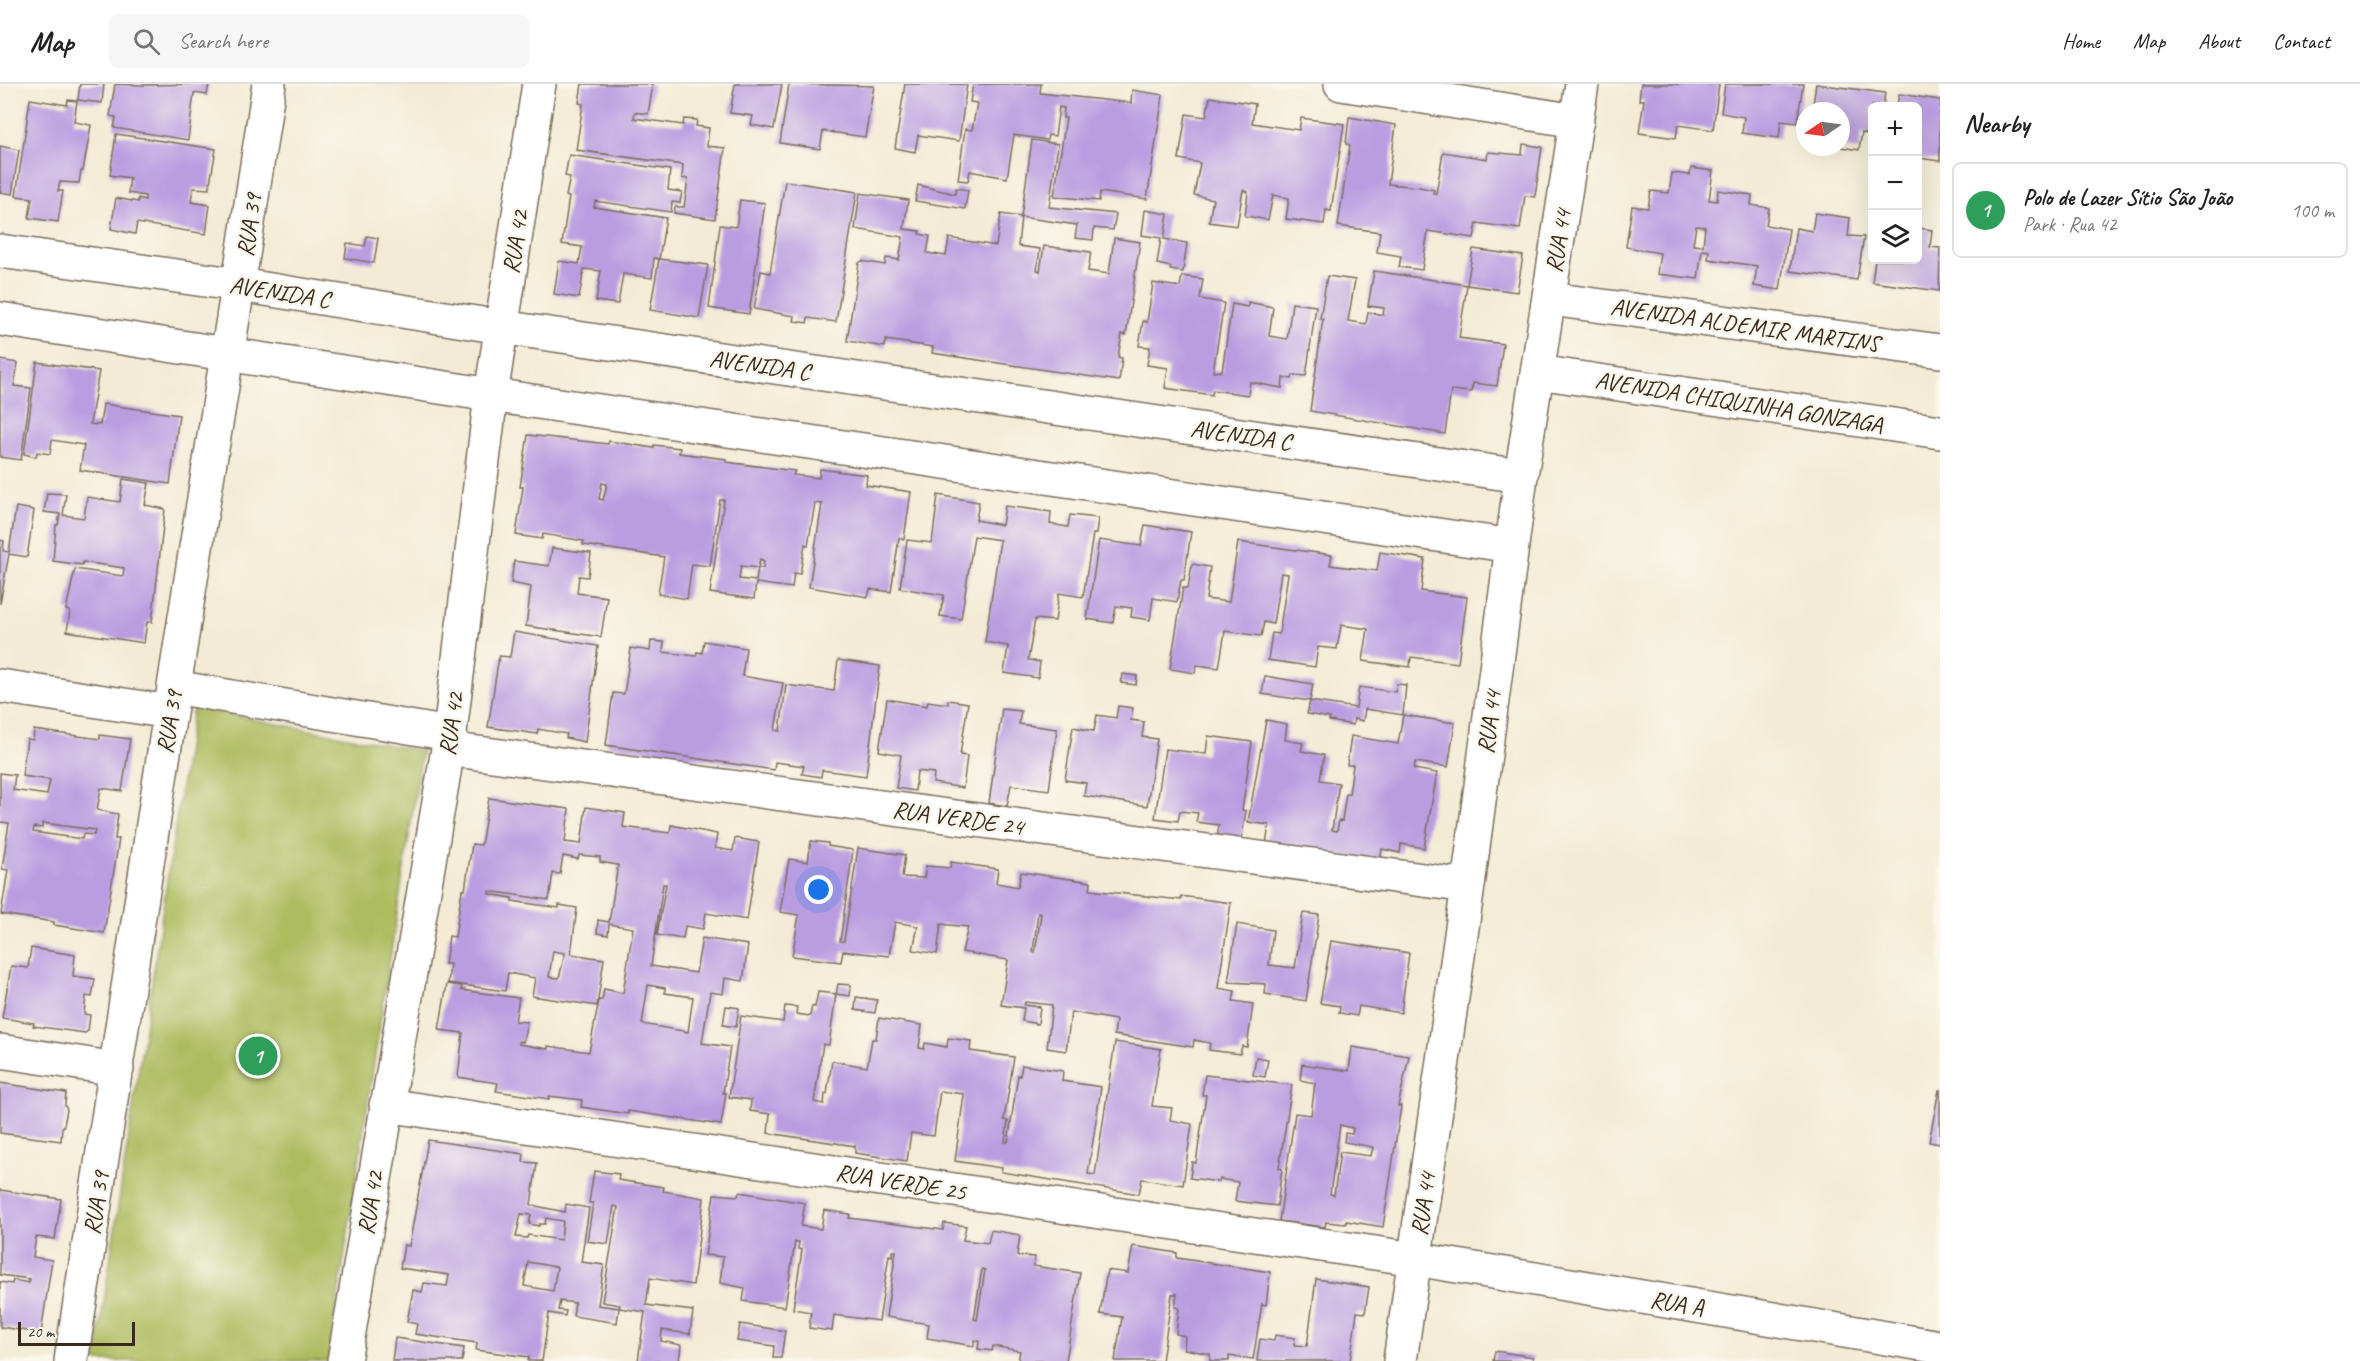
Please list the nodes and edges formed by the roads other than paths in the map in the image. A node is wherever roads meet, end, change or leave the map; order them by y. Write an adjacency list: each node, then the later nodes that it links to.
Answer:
1 (269, 84): 7 (street, RUA 39)
2 (539, 84): 10 (street, RUA 42)
3 (1341, 84): 5 (street)
4 (1582, 84): 5 (street, RUA 44)
5 (1577, 121): 8 (street, RUA 44)
6 (0, 251): 7 (street, AVENIDA C)
7 (240, 285): 10 (street, AVENIDA C); 12 (street, RUA 39)
8 (1550, 298): 11 (street, AVENIDA ALDEMIR MARTINS); 13 (street, RUA 44)
9 (0, 319): 12 (street)
10 (501, 327): 14 (street, RUA 42); 16 (street, AVENIDA C)
11 (1940, 351)
12 (226, 354): 14 (street); 19 (street, RUA 39)
13 (1538, 372): 15 (street, AVENIDA CHIQUINHA GONZAGA); 16 (street, RUA 44)
14 (491, 395): 17 (street); 20 (street, RUA 42)
15 (1940, 432)
16 (1521, 476): 17 (street, RUA 44)
17 (1512, 546): 21 (street, RUA 44)
18 (0, 686): 19 (street, RUA VERDE 24)
19 (172, 699): 20 (street, RUA VERDE 24); 23 (street, RUA 39)
20 (449, 741): 21 (street, RUA VERDE 24); 24 (street, RUA 42)
21 (1468, 886): 25 (street, RUA 44)
22 (0, 1051): 23 (street)
23 (117, 1069): 27 (street, RUA 39)
24 (386, 1105): 25 (street, RUA VERDE 25); 28 (street, RUA 42)
25 (1415, 1259): 26 (street, RUA A); 29 (street, RUA 44)
26 (1940, 1347)
27 (71, 1361)
28 (344, 1361)
29 (1400, 1361)

